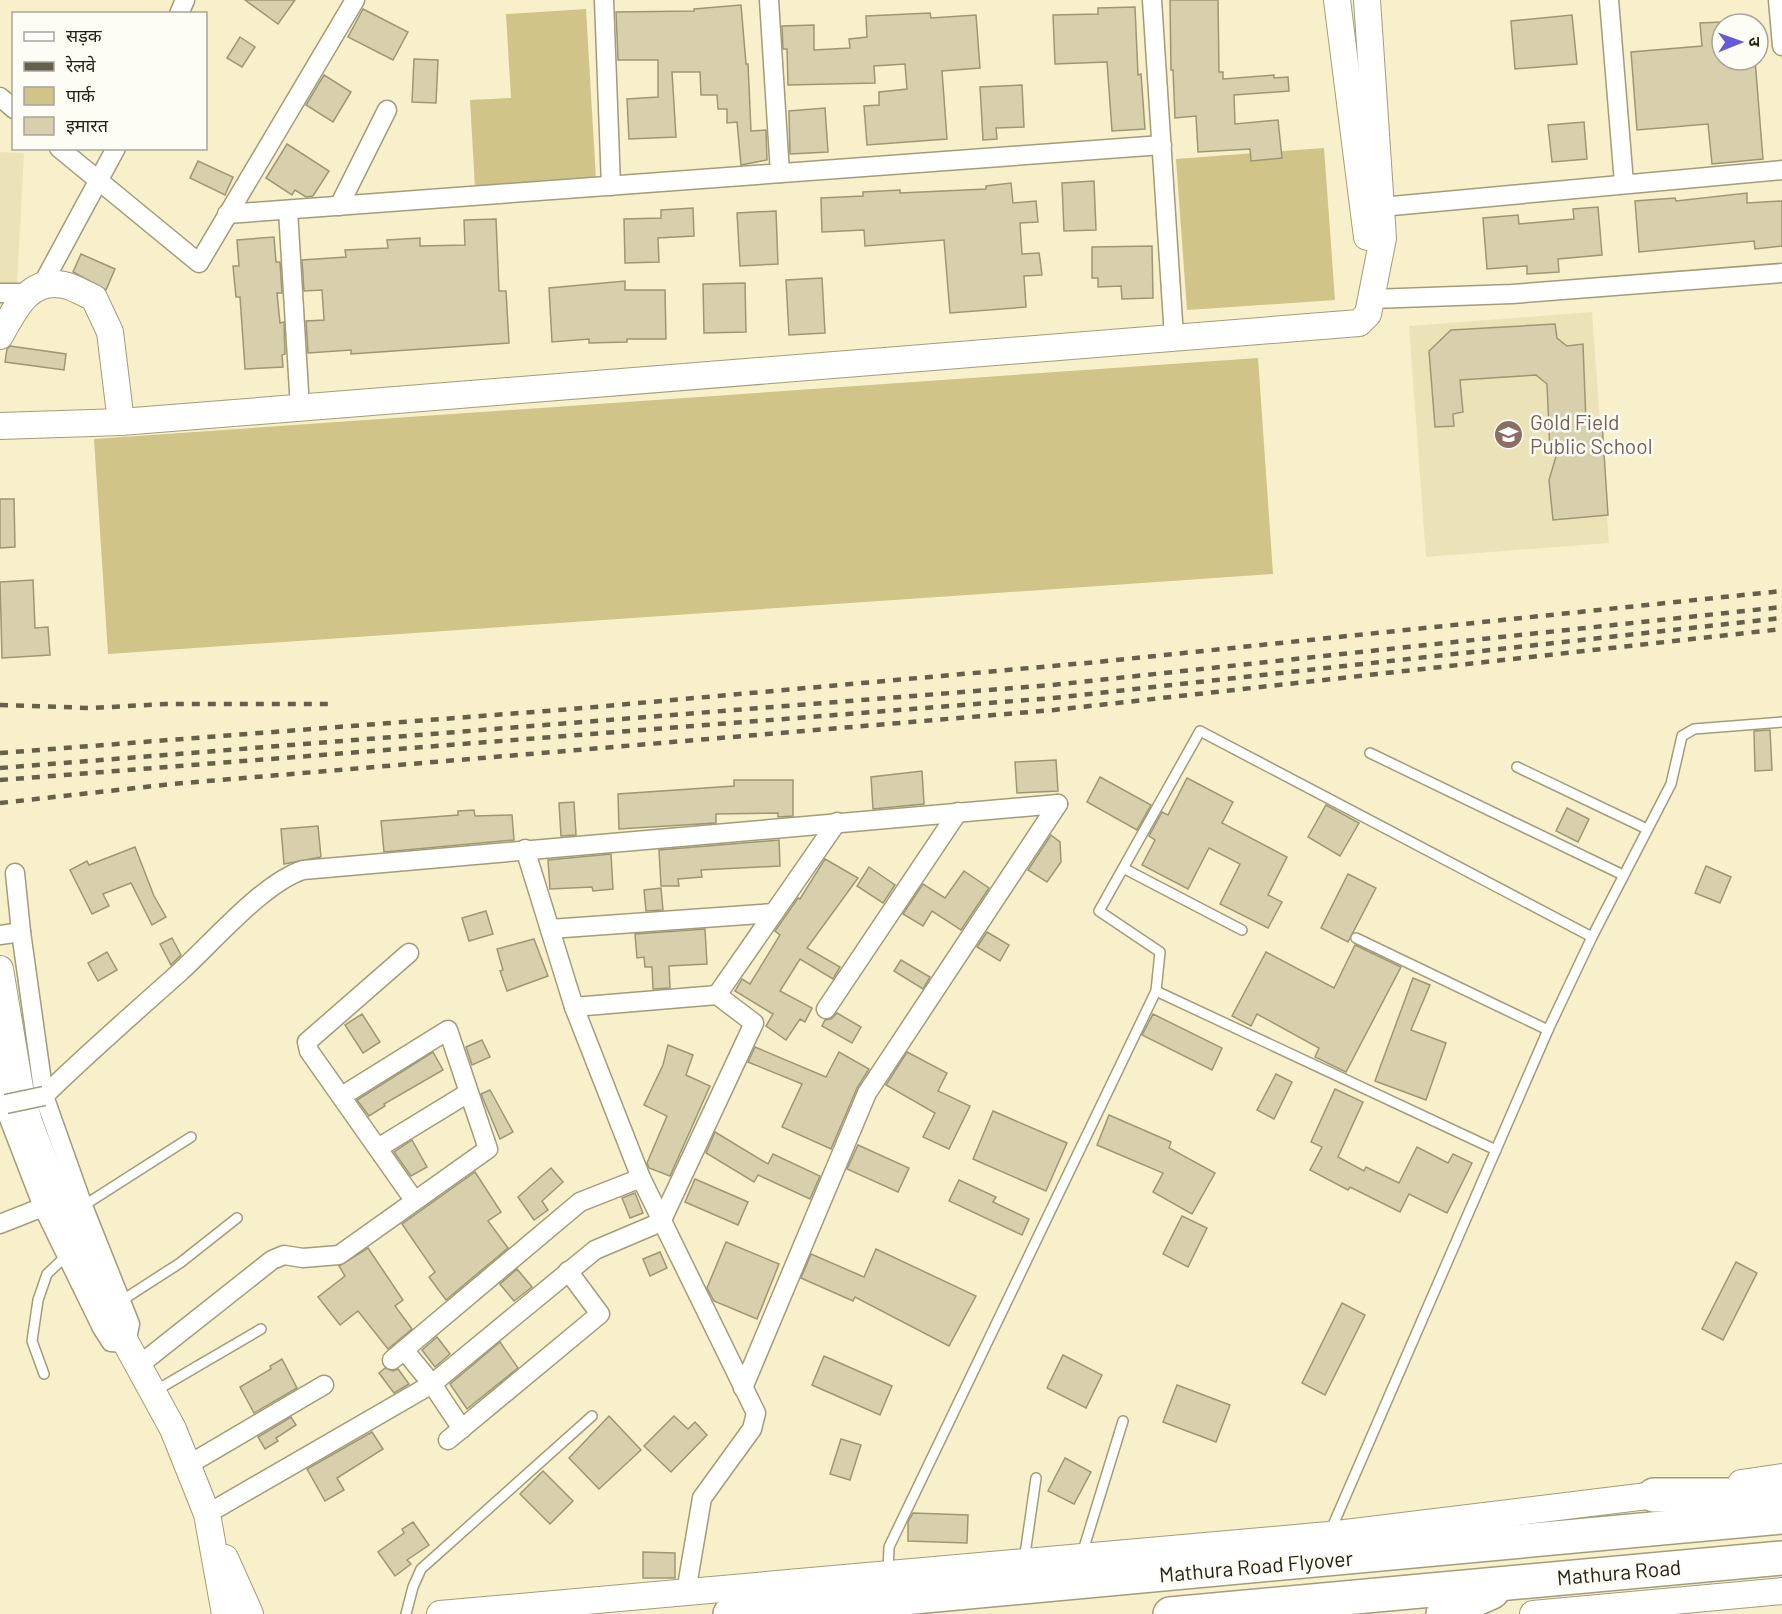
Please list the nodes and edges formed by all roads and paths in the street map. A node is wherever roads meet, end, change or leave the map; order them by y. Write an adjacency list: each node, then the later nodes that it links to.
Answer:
1 (355, 0): 24 (street)
2 (604, 0): 20 (street)
3 (769, 0): 17 (street)
4 (1152, 0): 13 (street)
5 (1337, 0): 22 (street)
6 (1367, 0): 22 (street)
7 (1609, 0): 19 (street)
8 (1778, 0): 9 (street)
9 (1782, 46)
10 (0, 97): 11 (street)
11 (12, 107)
12 (387, 110): 21 (street)
13 (1162, 145): 17 (street); 30 (street)
14 (61, 150): 18 (street)
15 (115, 150): 18 (street)
16 (1782, 170): 19 (street)
17 (780, 173): 20 (street)
18 (99, 183): 24 (street); 26 (street)
19 (1624, 183): 22 (street)
20 (611, 186): 21 (street)
21 (339, 206): 23 (street)
22 (1373, 206): 28 (street)
23 (288, 210): 24 (street); 31 (street)
24 (227, 214)
25 (1782, 273): 28 (street)
26 (34, 289): 27 (street); 29 (street); 32 (street)
27 (0, 294)
28 (1372, 299): 30 (street)
29 (0, 336)
30 (1174, 337): 31 (street)
31 (300, 408): 32 (street)
32 (121, 422): 33 (street)
33 (0, 426)
34 (1782, 722): 39 (lane)
35 (1370, 753): 43 (lane)
36 (1517, 768): 39 (lane)
37 (958, 812): 38 (street); 56 (street); 83 (street)
38 (837, 822): 40 (street); 44 (street)
39 (1647, 829): 43 (lane)
40 (525, 849): 45 (street); 60 (street)
41 (1125, 869): 46 (lane); 49 (lane); 53 (lane)
42 (15, 873): 47 (street)
43 (1623, 875): 49 (lane)
44 (774, 913): 45 (street); 54 (street)
45 (550, 929): 55 (street)
46 (1242, 930)
47 (21, 932): 48 (street); 60 (street)
48 (0, 935)
49 (1592, 937): 57 (lane)
50 (1356, 938): 57 (lane)
51 (409, 953): 61 (street)
52 (0, 969): 78 (street)
53 (1156, 992): 66 (lane); 100 (lane)
54 (717, 995): 55 (street); 72 (street)
55 (574, 1007): 67 (street)
56 (826, 1009)
57 (1548, 1030): 66 (lane)
58 (0, 1056): 62 (street)
59 (468, 1092): 61 (street); 65 (street); 68 (street)
60 (44, 1096): 62 (street, bridge); 69 (street)
61 (342, 1096): 65 (street)
62 (6, 1104): 63 (street)
63 (6, 1126): 70 (street)
64 (191, 1137): 69 (lane)
65 (378, 1148): 68 (street)
66 (1496, 1150): 94 (lane)
67 (641, 1178): 72 (street); 81 (street)
68 (414, 1200): 79 (street)
69 (83, 1206): 76 (street)
70 (43, 1207): 73 (street); 74 (street)
71 (237, 1218): 76 (lane)
72 (661, 1222): 75 (street); 83 (street)
73 (0, 1224)
74 (66, 1256): 78 (street); 80 (lane)
75 (568, 1271): 81 (street); 81 (street)
76 (121, 1301): 78 (street)
77 (261, 1329): 84 (lane)
78 (126, 1343): 79 (street)
79 (138, 1366): 84 (street)
80 (44, 1374)
81 (432, 1384): 93 (street)
82 (324, 1385): 87 (street)
83 (743, 1388): 103 (street)
84 (153, 1393): 87 (street)
85 (592, 1416): 106 (lane)
86 (1123, 1421): 95 (lane)
87 (188, 1465): 93 (street)
88 (1782, 1477): 90 (street)
89 (1036, 1478): 97 (lane)
90 (1654, 1495): 91 (highway); 94 (street)
91 (1782, 1495)
92 (1782, 1517): 108 (highway, Mathura Road Flyover)
93 (209, 1519): 104 (street); 105 (street)
94 (1329, 1534): 95 (street)
95 (1081, 1557): 97 (street)
96 (1782, 1558): 98 (highway)
97 (1023, 1562): 100 (street)
98 (1725, 1563): 99 (highway); 101 (highway, Mathura Road)
99 (1782, 1569)
100 (888, 1575): 103 (street)
101 (1512, 1582): 109 (highway, Mathura Road Flyover); 110 (highway)
102 (1782, 1591): 111 (street)
103 (686, 1592): 107 (street)
104 (225, 1614)
105 (250, 1614)
106 (406, 1614)
107 (440, 1614)
108 (730, 1614)
109 (1170, 1614)
110 (1443, 1614)
111 (1533, 1614)

